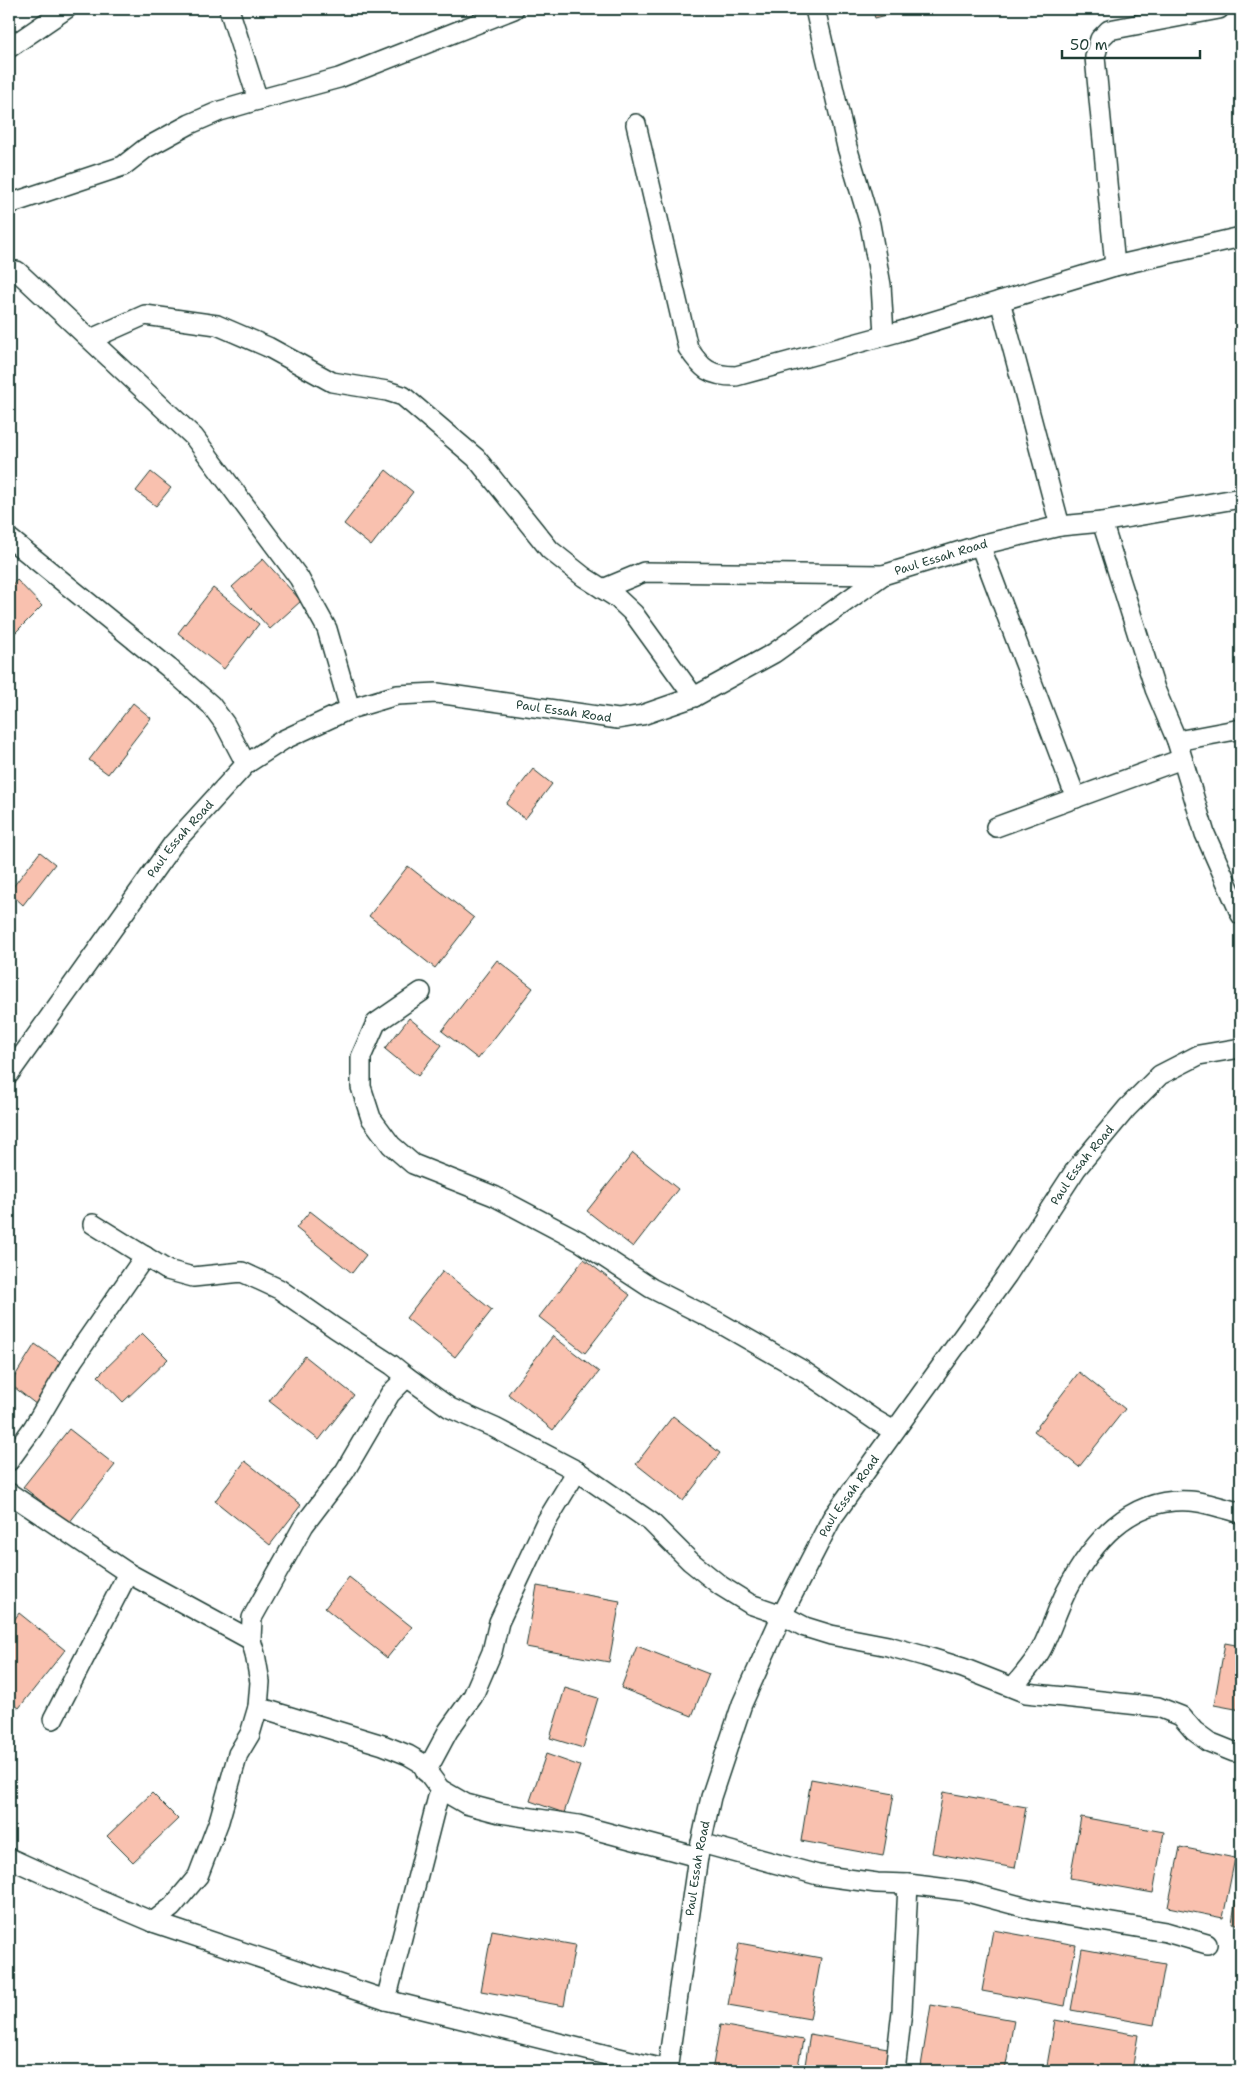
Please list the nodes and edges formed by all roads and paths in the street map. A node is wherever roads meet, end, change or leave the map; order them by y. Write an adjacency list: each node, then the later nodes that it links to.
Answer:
1 (66, 9): 6 (street)
2 (229, 9): 7 (street)
3 (514, 9): 7 (street)
4 (815, 9): 14 (street)
5 (1219, 9): 11 (street)
6 (9, 48)
7 (258, 100): 9 (street)
8 (636, 124): 14 (street)
9 (9, 204)
10 (1241, 237): 11 (street)
11 (1115, 266): 13 (street)
12 (9, 271): 15 (street)
13 (1000, 301): 14 (street); 18 (street)
14 (884, 335)
15 (91, 339): 22 (street); 24 (street)
16 (1241, 498): 17 (street, Paul Essah Road)
17 (1102, 522): 18 (street, Paul Essah Road); 26 (street)
18 (1060, 526): 20 (street, Paul Essah Road)
19 (9, 538): 28 (street)
20 (980, 545): 21 (street, Paul Essah Road); 29 (street)
21 (883, 575): 22 (street); 23 (street, Paul Essah Road)
22 (603, 589): 23 (street)
23 (694, 697): 24 (street, Paul Essah Road)
24 (350, 709): 28 (street, Paul Essah Road)
25 (1241, 729): 26 (street)
26 (1177, 741): 27 (street)
27 (1182, 759): 29 (street); 31 (street)
28 (246, 764): 34 (street, Paul Essah Road)
29 (1076, 798): 30 (street)
30 (996, 827)
31 (1241, 915)
32 (421, 992): 38 (street)
33 (1241, 1048): 38 (street, Paul Essah Road)
34 (9, 1074)
35 (93, 1224): 36 (street)
36 (144, 1256): 37 (street); 39 (street)
37 (407, 1378): 40 (street); 45 (street)
38 (894, 1430): 44 (street, Paul Essah Road)
39 (9, 1461)
40 (577, 1471): 44 (street); 50 (street)
41 (9, 1492): 43 (street)
42 (1241, 1513): 46 (street)
43 (128, 1573): 45 (street); 48 (street)
44 (782, 1615): 46 (street); 52 (street, Paul Essah Road)
45 (250, 1640): 47 (street)
46 (1013, 1687): 49 (street)
47 (258, 1706): 50 (street); 55 (street)
48 (53, 1719)
49 (1241, 1752)
50 (426, 1772): 51 (street)
51 (440, 1789): 52 (street); 57 (street)
52 (700, 1850): 54 (street); 58 (street, Paul Essah Road)
53 (9, 1858): 55 (street)
54 (908, 1884): 56 (street); 59 (street)
55 (153, 1922): 57 (street)
56 (1207, 1944)
57 (386, 2000): 58 (street)
58 (667, 2071)
59 (895, 2071)

